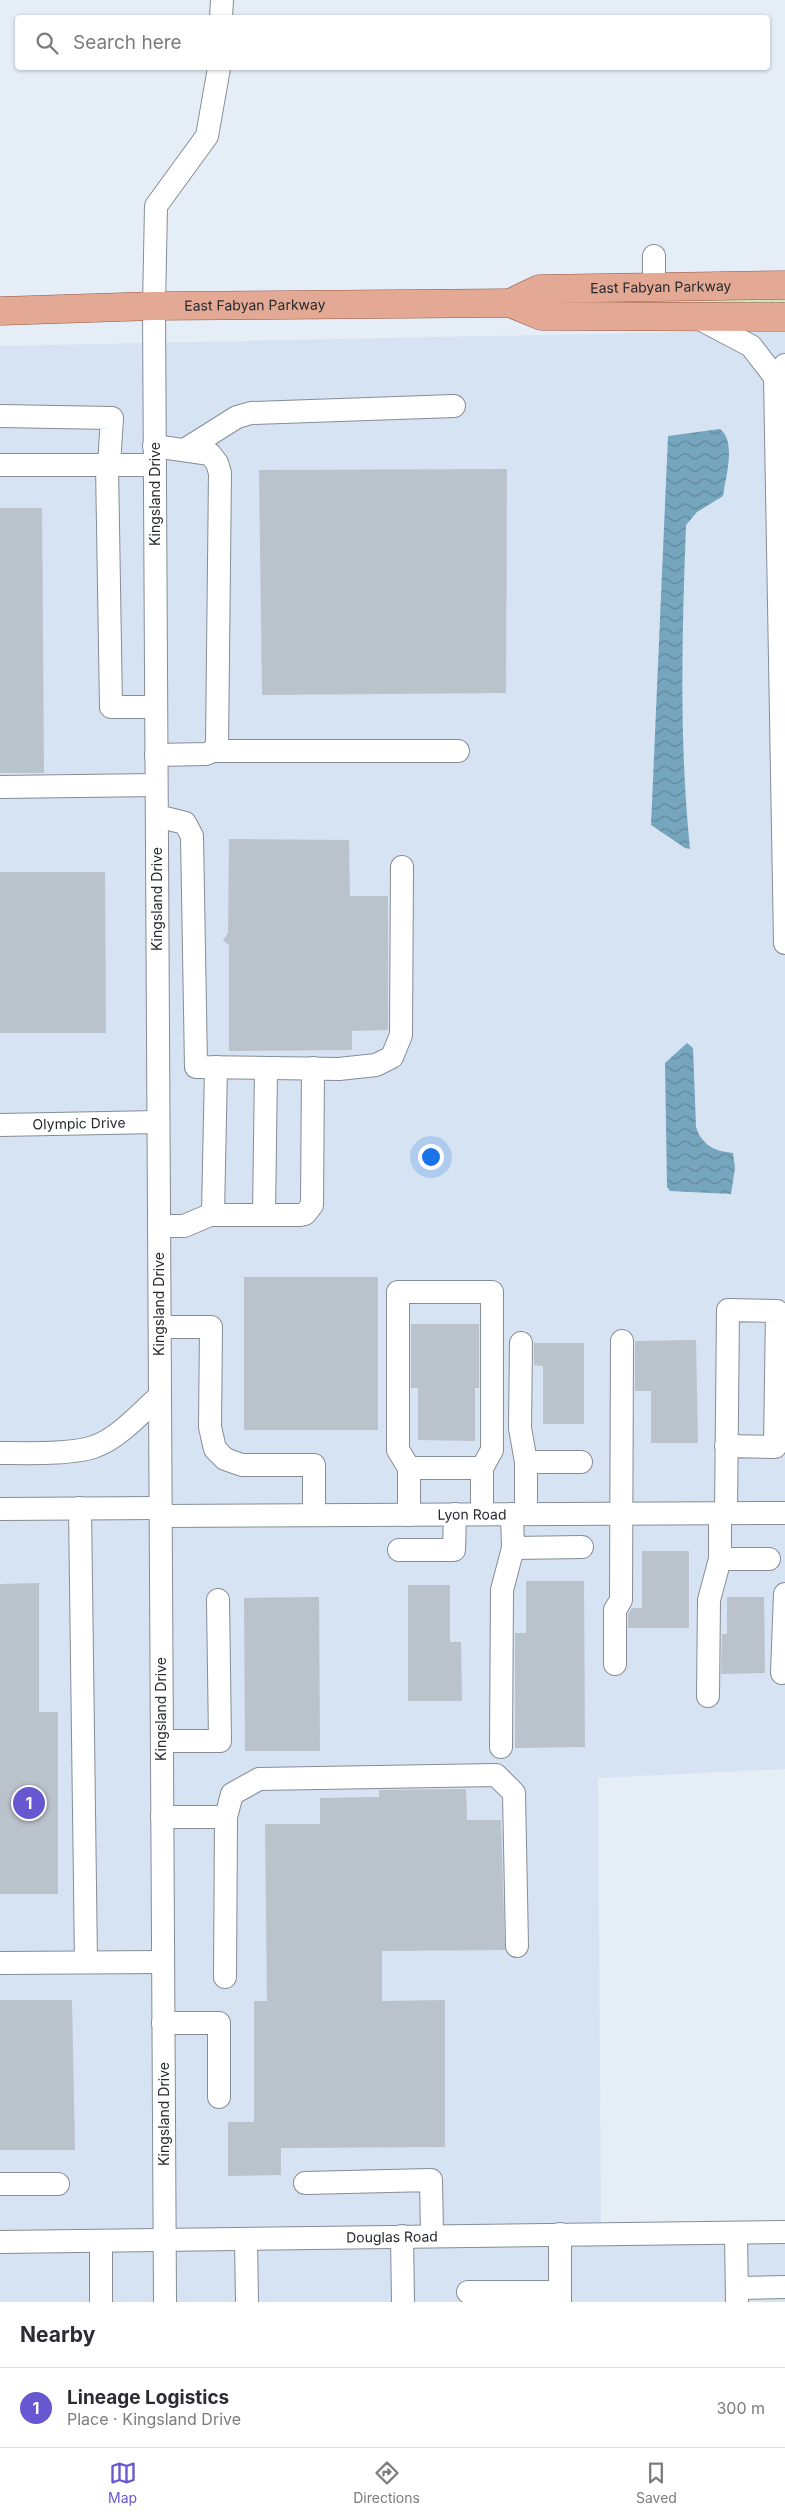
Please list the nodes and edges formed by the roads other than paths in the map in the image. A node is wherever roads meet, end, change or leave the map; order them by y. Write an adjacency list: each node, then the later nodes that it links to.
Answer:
1 (222, 0): 2 (street)
2 (221, 15)
3 (219, 70): 8 (street, Kingsland Drive)
4 (654, 256): 6 (street)
5 (785, 285): 6 (main road, East Fabyan Parkway)
6 (654, 287): 7 (main road, East Fabyan Parkway)
7 (510, 303): 8 (main road, East Fabyan Parkway); 10 (main road, East Fabyan Parkway)
8 (154, 306): 9 (main road, East Fabyan Parkway); 16 (street, Kingsland Drive)
9 (0, 311)
10 (694, 316): 11 (main road, East Fabyan Parkway); 12 (street)
11 (785, 317)
12 (780, 371): 19 (street)
13 (454, 406): 15 (street)
14 (0, 416): 18 (street)
15 (186, 449): 16 (street); 21 (street)
16 (154, 455): 18 (street); 20 (street, Kingsland Drive)
17 (0, 465): 18 (street)
18 (108, 465): 20 (street)
19 (781, 510): 28 (street)
20 (156, 706): 23 (street, Kingsland Drive)
21 (213, 751): 22 (street); 23 (street)
22 (458, 752)
23 (156, 755): 24 (street, Kingsland Drive)
24 (156, 785): 25 (street); 26 (street, Kingsland Drive)
25 (0, 788)
26 (157, 816): 29 (street); 30 (street, Kingsland Drive)
27 (402, 867): 32 (street)
28 (785, 944)
29 (206, 1067): 30 (street); 31 (street); 35 (street)
30 (158, 1068): 33 (street, Kingsland Drive)
31 (266, 1068): 32 (street); 36 (street)
32 (312, 1068): 36 (street)
33 (158, 1122): 34 (street, Olympic Drive); 37 (street, Kingsland Drive)
34 (0, 1126)
35 (213, 1216): 36 (street); 37 (street)
36 (264, 1216)
37 (159, 1226): 39 (street, Kingsland Drive)
38 (781, 1326): 43 (street); 43 (street)
39 (160, 1327): 42 (street, Kingsland Drive); 58 (street)
40 (622, 1341): 57 (street)
41 (521, 1343): 45 (street)
42 (160, 1396): 44 (street); 51 (street, Kingsland Drive)
43 (726, 1446): 52 (street)
44 (0, 1453)
45 (526, 1462): 46 (street); 56 (street)
46 (581, 1462)
47 (409, 1468): 48 (street); 48 (street); 59 (street)
48 (482, 1468): 55 (street)
49 (80, 1508): 50 (street, Lyon Road); 51 (street, Lyon Road); 75 (street)
50 (0, 1509)
51 (160, 1512): 58 (street, Lyon Road); 70 (street, Kingsland Drive)
52 (723, 1513): 53 (street, Lyon Road); 57 (street, Lyon Road); 63 (street)
53 (785, 1513)
54 (454, 1514): 55 (street, Lyon Road); 59 (street, Lyon Road); 62 (street)
55 (482, 1514): 56 (street, Lyon Road)
56 (519, 1514): 57 (street, Lyon Road); 61 (street)
57 (621, 1514): 67 (street)
58 (314, 1515): 59 (street, Lyon Road)
59 (409, 1515)
60 (582, 1547): 61 (street)
61 (513, 1548): 71 (street)
62 (399, 1550)
63 (720, 1559): 64 (street); 69 (street)
64 (770, 1559)
65 (785, 1594): 68 (street)
66 (218, 1600): 70 (street)
67 (615, 1664)
68 (782, 1672)
69 (708, 1696)
70 (162, 1741): 72 (street, Kingsland Drive)
71 (501, 1747)
72 (162, 1817): 73 (street); 76 (street, Kingsland Drive)
73 (226, 1817): 74 (street); 78 (street)
74 (516, 1946)
75 (86, 1962): 76 (street); 77 (street)
76 (163, 1962): 79 (street, Kingsland Drive)
77 (0, 1963)
78 (225, 1976)
79 (163, 2023): 80 (street); 91 (street, Kingsland Drive)
80 (219, 2097)
81 (305, 2183): 87 (street)
82 (0, 2184): 83 (street)
83 (58, 2184)
84 (785, 2232): 85 (street, Douglas Road)
85 (736, 2233): 86 (street, Douglas Road); 95 (street)
86 (560, 2234): 87 (street, Douglas Road); 96 (street)
87 (432, 2235): 88 (street, Douglas Road)
88 (402, 2236): 89 (street, Douglas Road); 100 (street)
89 (246, 2240): 91 (street, Douglas Road); 99 (street)
90 (101, 2241): 91 (street, Douglas Road); 92 (street, Douglas Road); 97 (street)
91 (164, 2241): 98 (street, Kingsland Drive)
92 (0, 2242)
93 (785, 2287): 95 (street)
94 (468, 2292): 96 (street)
95 (737, 2295)
96 (560, 2297)
97 (101, 2302)
98 (165, 2302)
99 (247, 2302)
100 (403, 2302)

